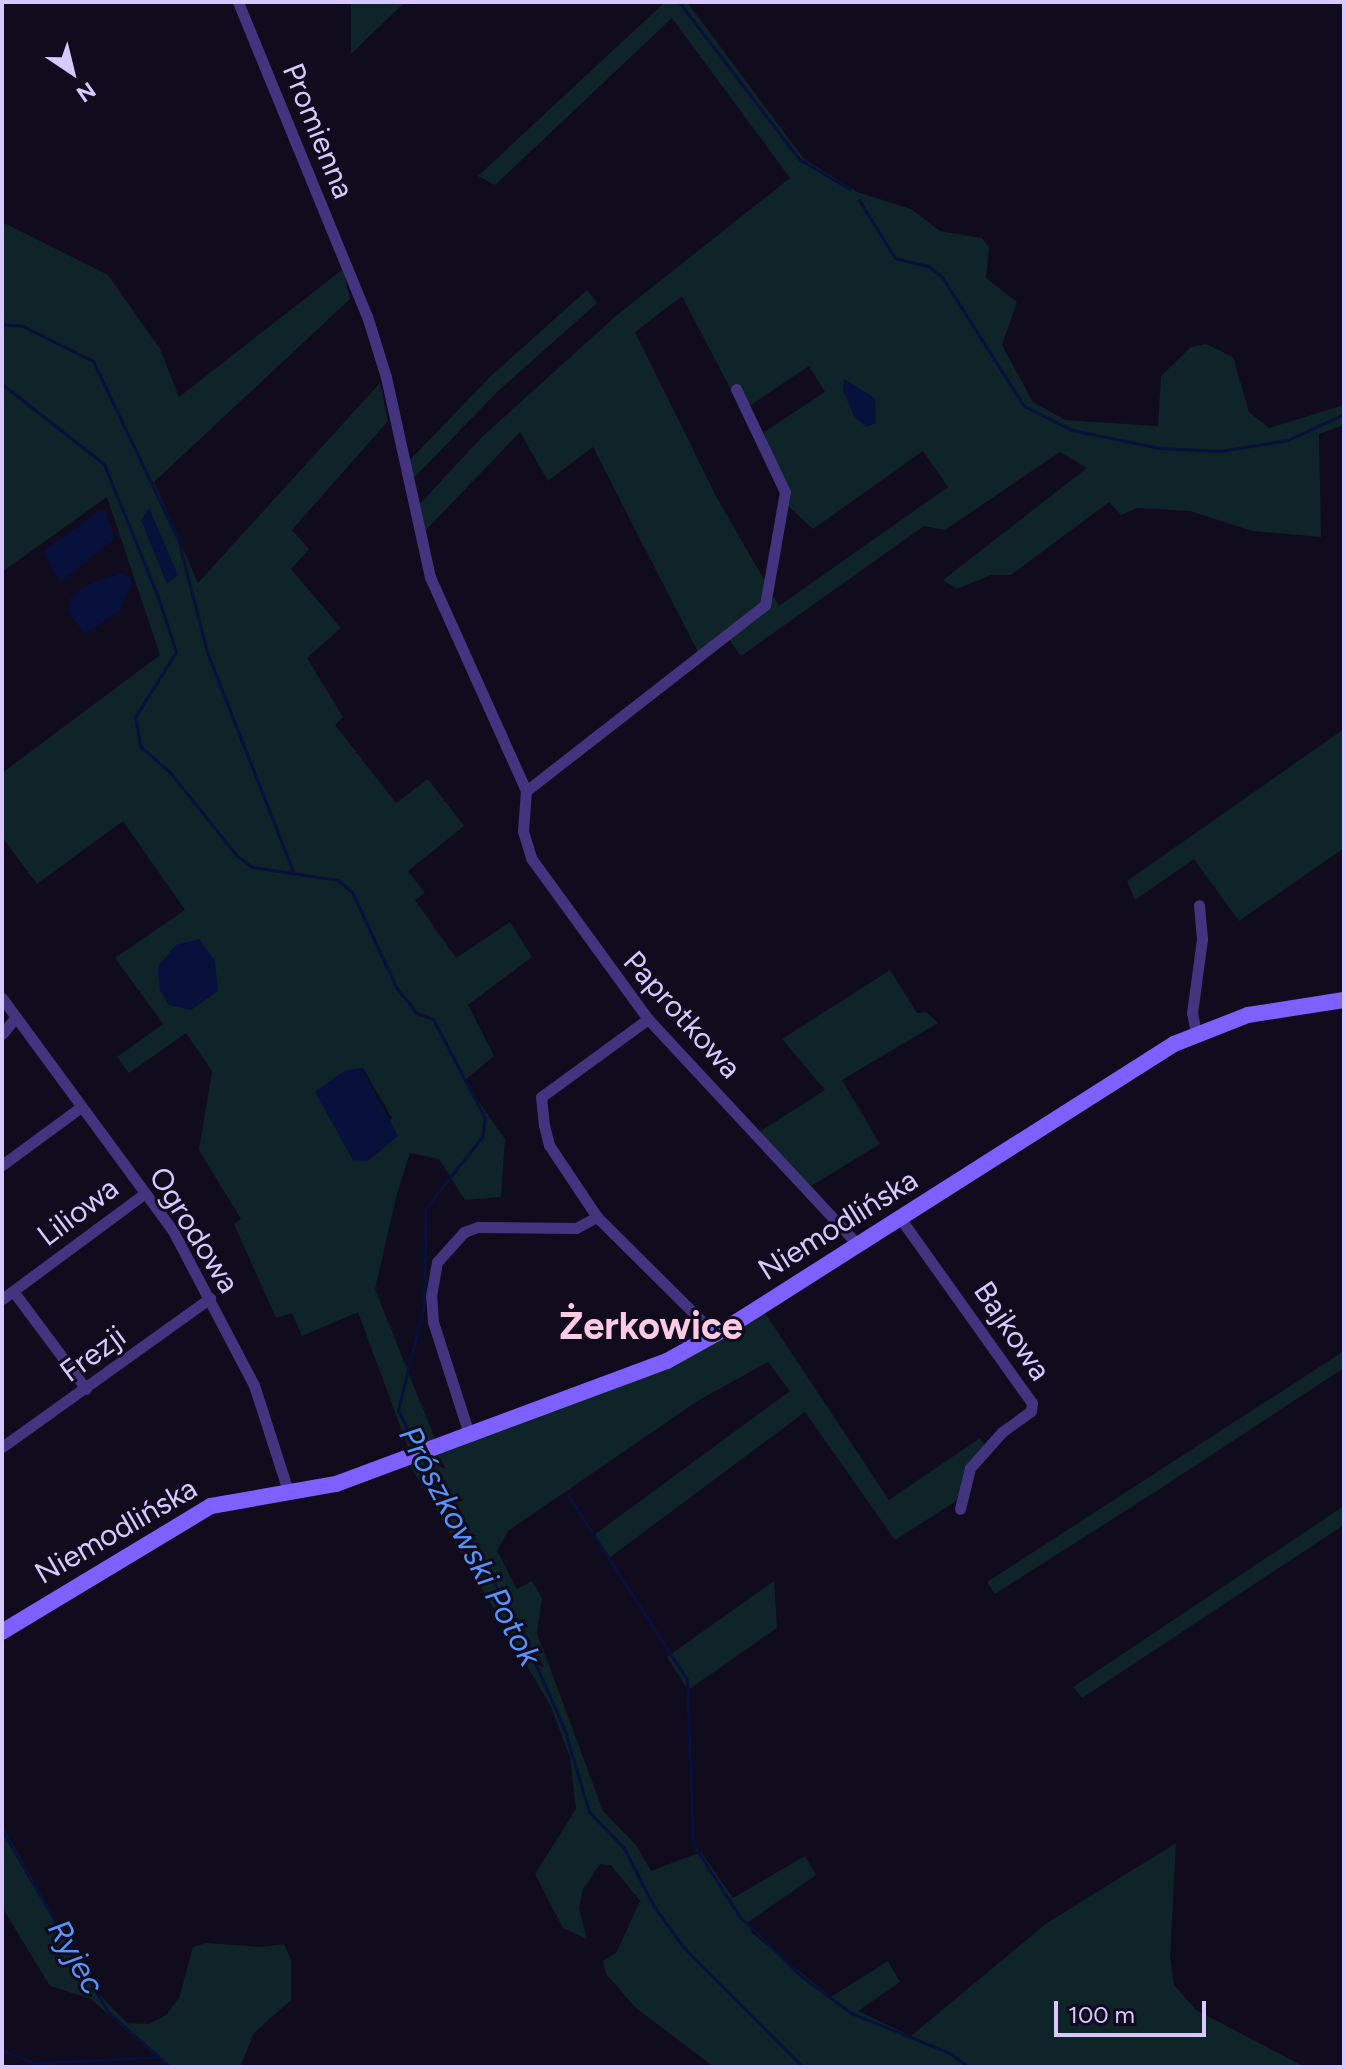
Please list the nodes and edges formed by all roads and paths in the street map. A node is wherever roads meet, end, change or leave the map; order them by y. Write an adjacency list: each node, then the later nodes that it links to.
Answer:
1 (238, 2): 3 (street, Promienna)
2 (736, 389): 4 (street)
3 (470, 674): 4 (street, Paprotkowa)
4 (526, 791): 9 (street, Paprotkowa)
5 (1199, 905): 10 (street)
6 (2, 998): 8 (street, Ogrodowa)
7 (1344, 1000): 10 (main road, Niemodlińska)
8 (16, 1017): 11 (street); 12 (street, Ogrodowa)
9 (648, 1019): 15 (street); 17 (street, Paprotkowa)
10 (1196, 1033): 16 (main road, Niemodlińska)
11 (2, 1034)
12 (81, 1107): 13 (street); 14 (street, Ogrodowa)
13 (2, 1165)
14 (145, 1193): 18 (street, Liliowa); 19 (street, Ogrodowa)
15 (597, 1217): 21 (street); 23 (street)
16 (900, 1218): 17 (main road, Niemodlińska); 26 (street, Bajkowa)
17 (858, 1245): 21 (main road, Niemodlińska)
18 (13, 1291): 20 (street, Liliowa); 22 (street)
19 (210, 1298): 22 (street, Frezji); 25 (street, Ogrodowa)
20 (2, 1299)
21 (716, 1335): 23 (main road, Niemodlińska)
22 (86, 1389): 24 (street, Frezji)
23 (469, 1434): 25 (main road, Niemodlińska)
24 (2, 1447)
25 (288, 1491): 27 (main road, Niemodlińska)
26 (960, 1509)
27 (2, 1632)

